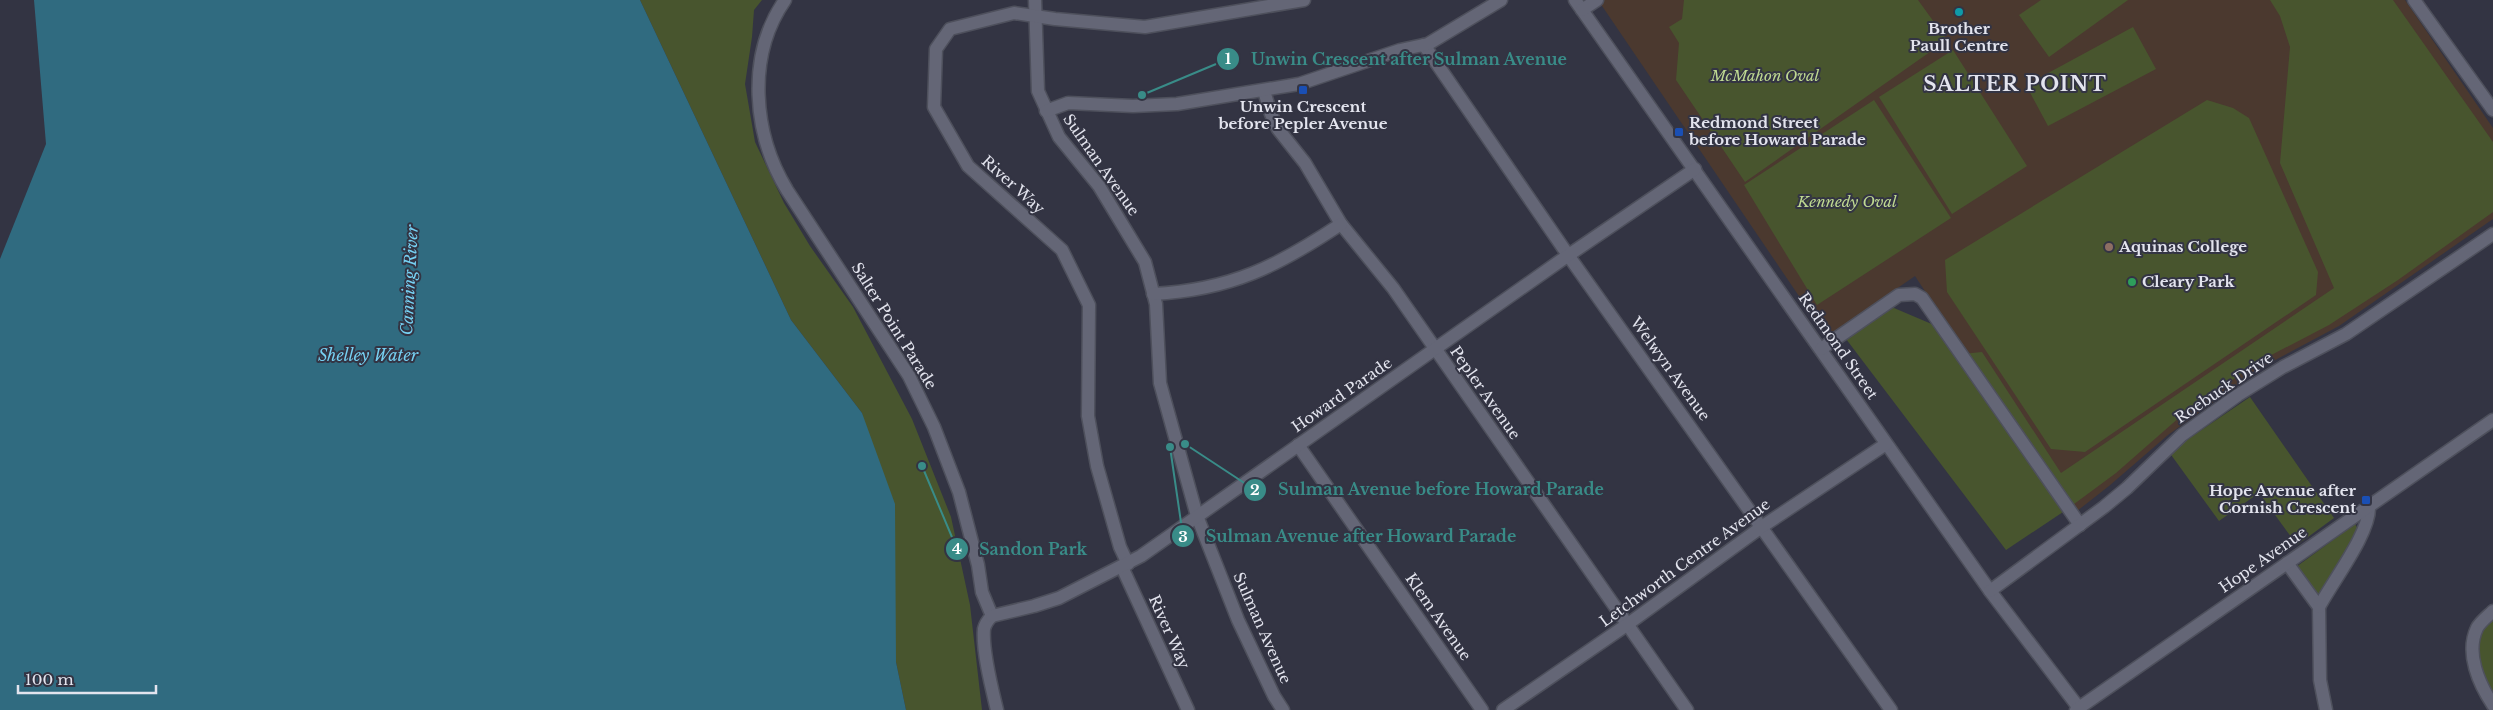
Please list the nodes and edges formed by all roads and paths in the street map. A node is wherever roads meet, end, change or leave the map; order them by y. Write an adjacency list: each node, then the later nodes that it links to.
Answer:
1 (785, 0): 32 (street, Salter Point Parade)
2 (1035, 0): 8 (street, Sulman Avenue)
3 (1304, 0): 8 (street, River Way)
4 (1501, 0): 9 (street)
5 (1597, 0): 7 (street)
6 (2414, 0): 11 (street)
7 (1578, 5): 13 (street, Redmond Street)
8 (1035, 14): 12 (street, Sulman Avenue); 28 (street, River Way)
9 (1424, 45): 10 (street); 16 (street, Welwyn Avenue)
10 (1264, 91): 12 (street); 14 (street, Pepler Avenue)
11 (2493, 110)
12 (1046, 111): 17 (street, Sulman Avenue)
13 (1695, 169): 16 (street, Howard Parade); 18 (street, Redmond Street)
14 (1341, 224): 17 (street); 19 (street, Pepler Avenue)
15 (2493, 234): 25 (street, Roebuck Drive)
16 (1568, 255): 19 (street, Howard Parade); 26 (street, Welwyn Avenue)
17 (1154, 294): 24 (street, Sulman Avenue)
18 (1821, 349): 21 (street, Redmond Street); 25 (street)
19 (1435, 350): 22 (street, Howard Parade); 33 (street, Pepler Avenue)
20 (2493, 420): 23 (street, Hope Avenue)
21 (1886, 444): 26 (street, Letchworth Centre Avenue); 29 (street, Redmond Street)
22 (1298, 445): 24 (street, Howard Parade); 39 (street, Klem Avenue)
23 (2369, 506): 27 (street, Hope Avenue); 30 (street)
24 (1197, 516): 28 (street, Howard Parade); 38 (street, Sulman Avenue)
25 (2080, 524): 29 (street, Roebuck Drive)
26 (1763, 526): 33 (street, Letchworth Centre Avenue); 42 (street, Welwyn Avenue)
27 (2287, 562): 30 (street); 35 (street, Hope Avenue)
28 (1125, 565): 32 (street, Howard Parade); 37 (street, River Way)
29 (1990, 591): 35 (street, Redmond Street)
30 (2319, 607): 43 (street)
31 (2493, 611): 34 (street)
32 (992, 616): 36 (street)
33 (1628, 624): 40 (street, Letchworth Centre Avenue); 41 (street, Pepler Avenue)
34 (2493, 706)
35 (2077, 709)
36 (997, 710)
37 (1188, 710)
38 (1283, 710)
39 (1482, 710)
40 (1504, 710)
41 (1687, 710)
42 (1892, 710)
43 (2326, 710)

